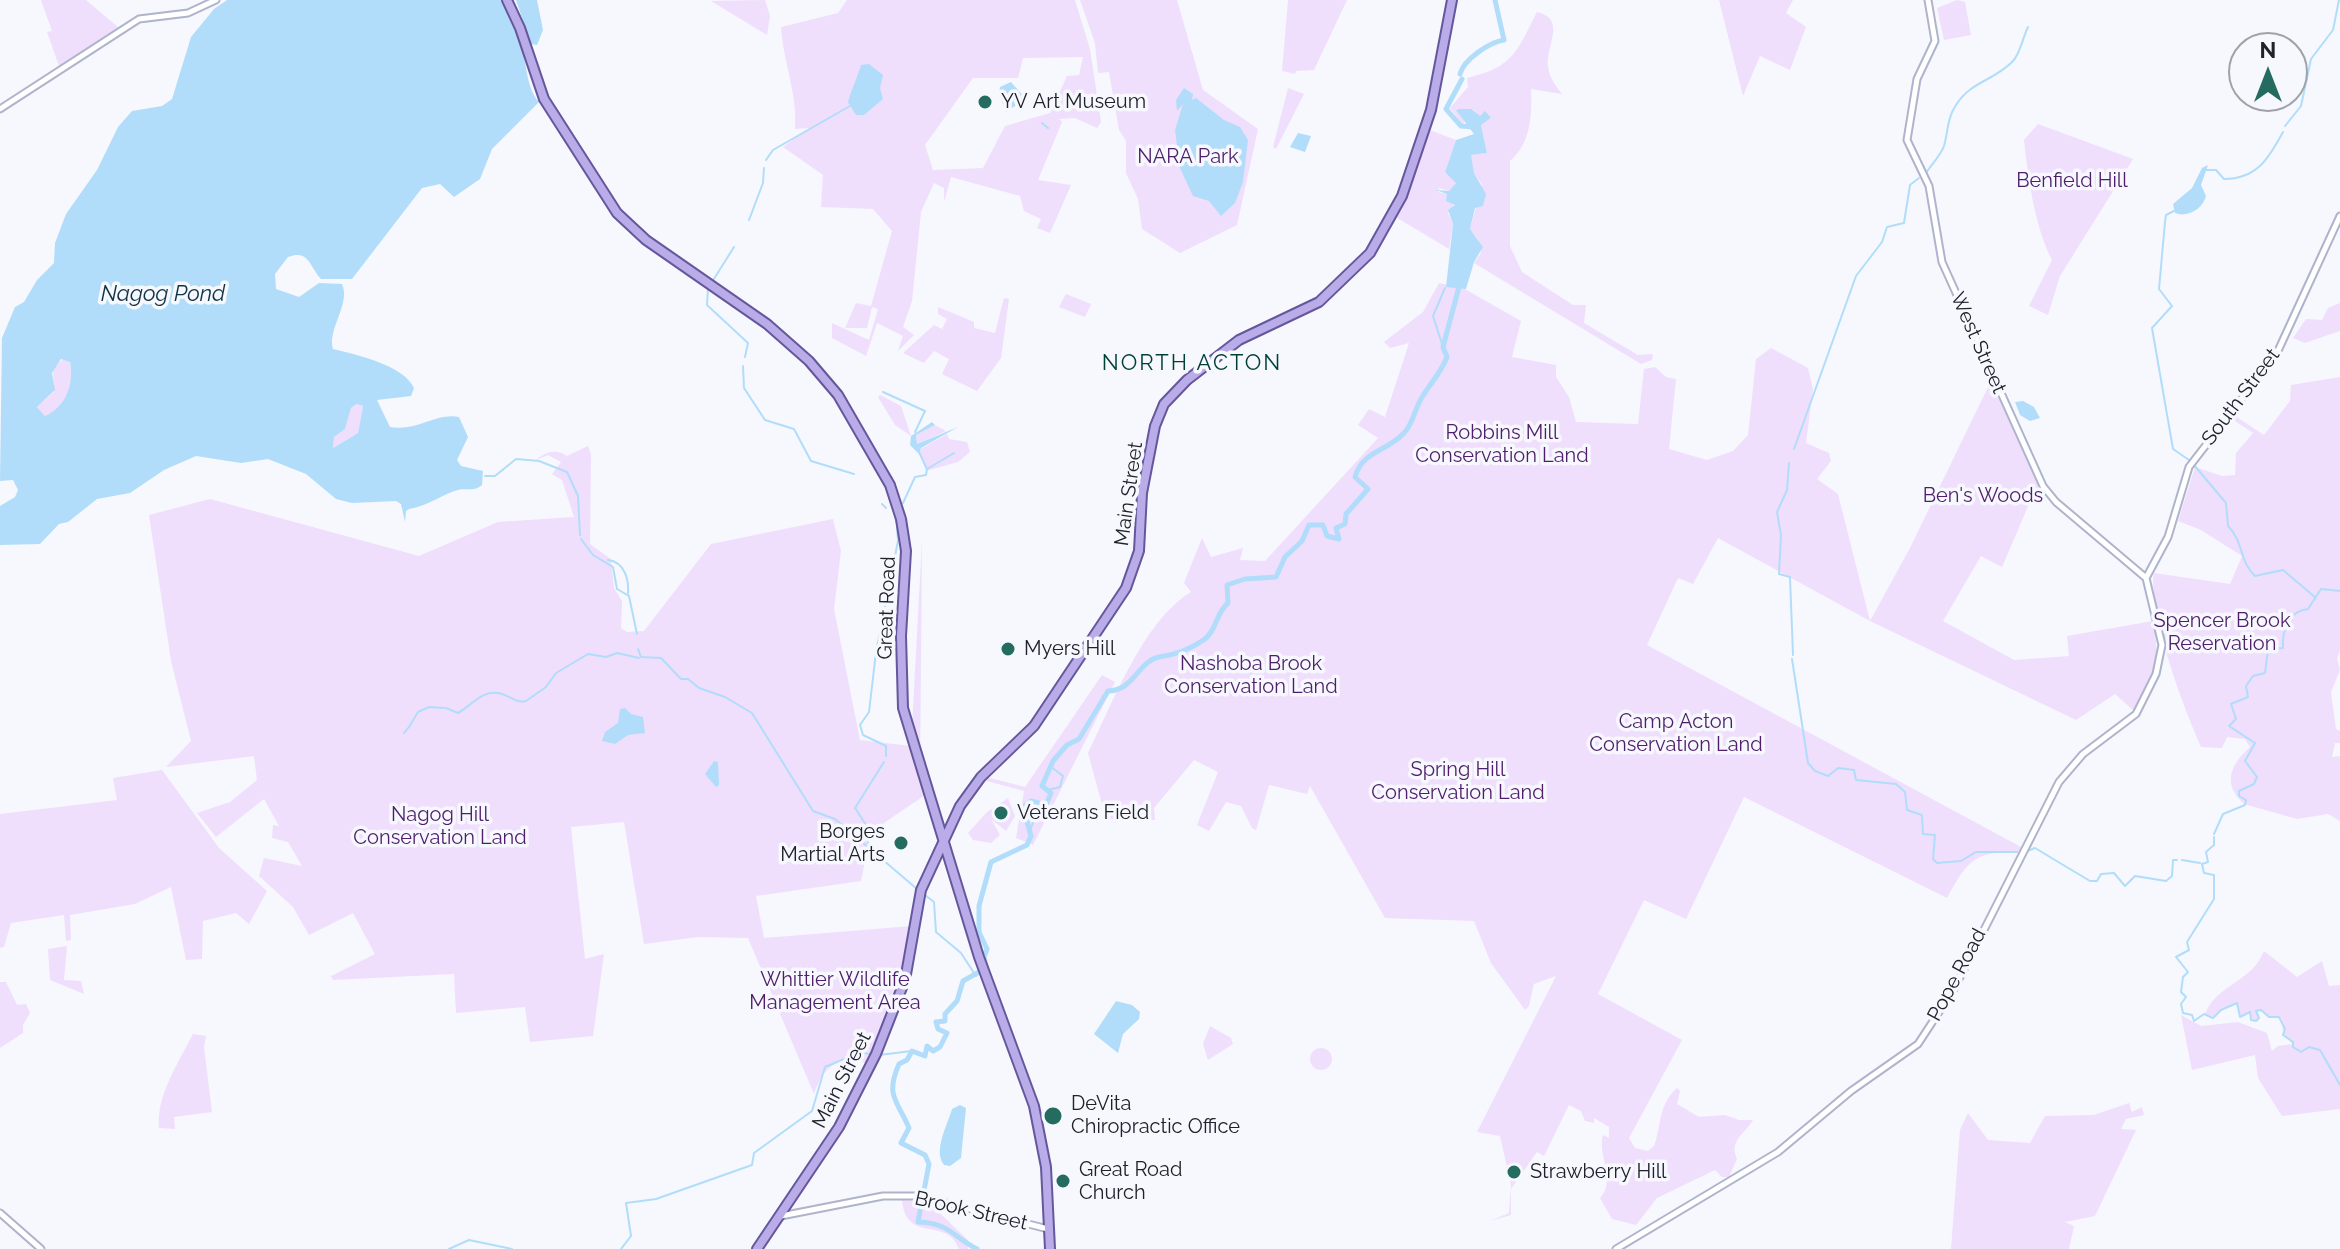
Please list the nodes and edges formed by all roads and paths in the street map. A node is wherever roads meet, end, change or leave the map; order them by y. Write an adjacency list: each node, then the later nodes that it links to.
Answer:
1 (216, 0): 5 (street)
2 (507, 0): 8 (main road, Great Road)
3 (1452, 0): 9 (main road, Main Street)
4 (1928, 0): 7 (street, West Street)
5 (0, 109)
6 (2340, 216): 7 (street, South Street)
7 (2146, 578): 23 (street, Pope Road)
8 (939, 825): 9 (main road); 10 (main road, Great Road)
9 (950, 826): 10 (main road, Main Street)
10 (944, 840): 11 (main road, Main Street); 12 (main road, Great Road)
11 (935, 860): 12 (main road); 15 (main road, Main Street)
12 (950, 862): 13 (main road, Great Road)
13 (1003, 1020): 14 (main road, Great Road); 14 (main road)
14 (1012, 1044): 19 (main road, Great Road)
15 (789, 1203): 17 (street); 18 (main road, Main Street)
16 (0, 1213): 20 (street)
17 (798, 1213): 18 (street, Brook Street); 19 (street, Brook Street)
18 (780, 1216): 21 (main road, Main Street)
19 (1049, 1230): 22 (main road, Great Road)
20 (41, 1249)
21 (757, 1249)
22 (1050, 1249)
23 (1616, 1249)

